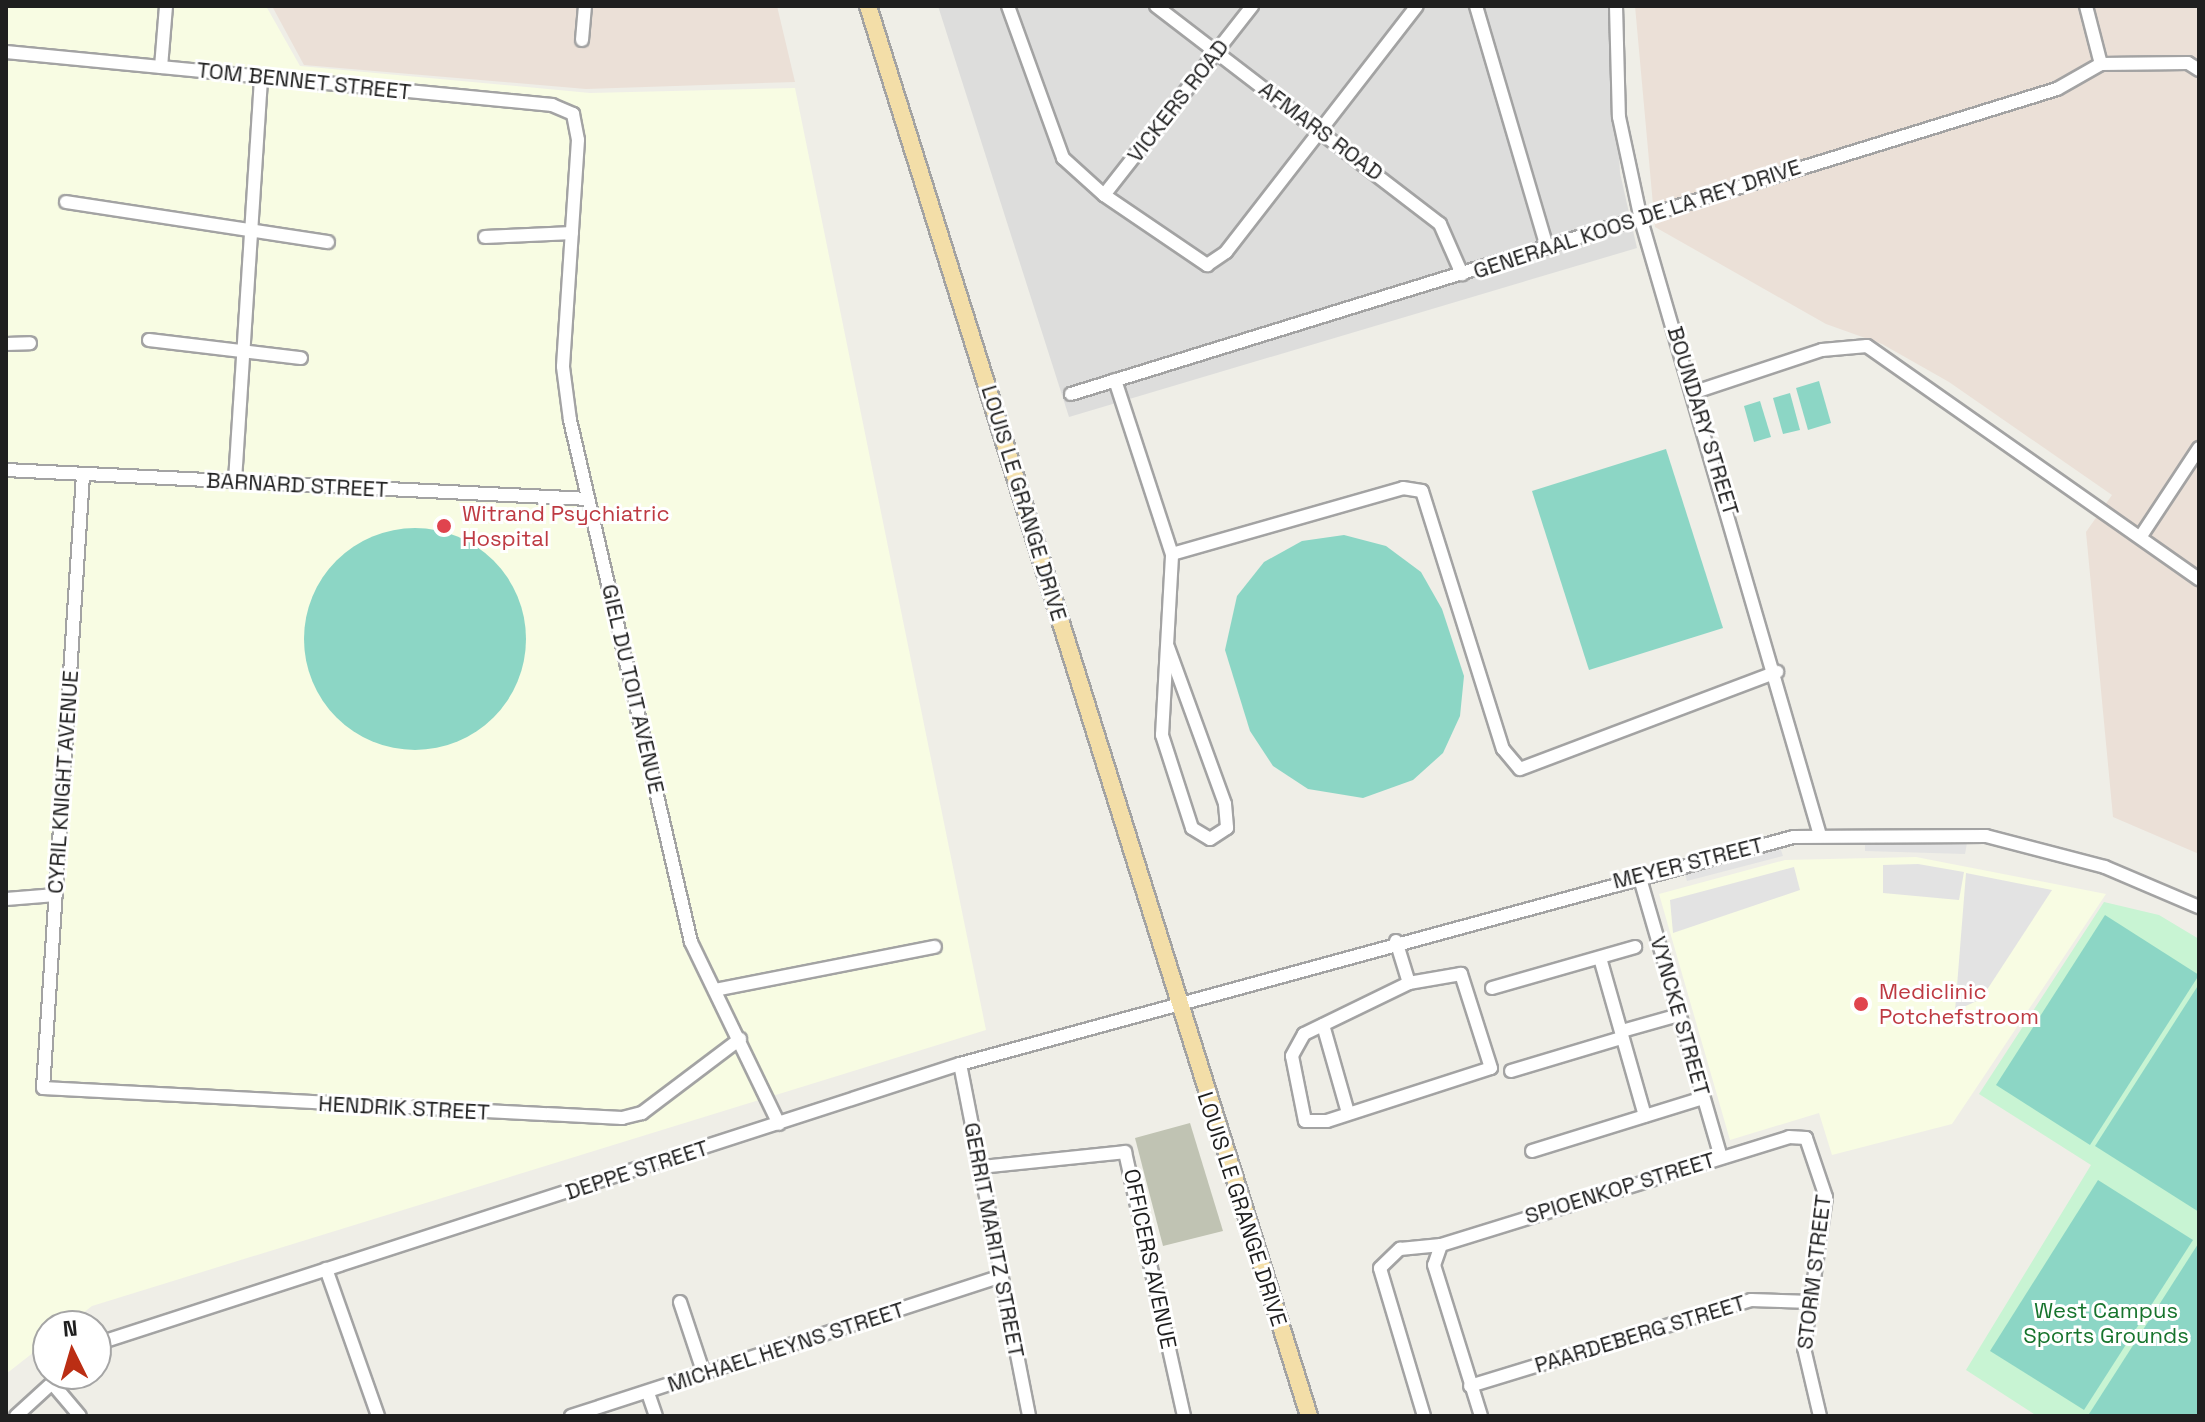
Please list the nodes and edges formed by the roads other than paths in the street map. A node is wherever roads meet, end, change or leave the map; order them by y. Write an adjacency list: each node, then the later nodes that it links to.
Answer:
1 (166, 6): 15 (street)
2 (585, 6): 11 (street)
3 (868, 6): 59 (main road, LOUIS LE GRANGE DRIVE)
4 (1008, 6): 20 (street)
5 (1156, 6): 13 (street, AFMARS ROAD)
6 (1252, 6): 13 (street, VICKERS ROAD)
7 (1417, 6): 18 (street)
8 (1476, 6): 27 (street)
9 (1616, 6): 22 (street, BOUNDARY STREET)
10 (2086, 6): 14 (street)
11 (582, 40)
12 (6, 52): 15 (street, TOM BENNET STREET)
13 (1216, 52): 18 (street, AFMARS ROAD); 20 (street, VICKERS ROAD)
14 (2101, 64): 16 (street, GENERAAL KOOS DE LA REY DRIVE); 22 (street, GENERAAL KOOS DE LA REY DRIVE)
15 (161, 67): 17 (street, TOM BENNET STREET)
16 (2199, 70)
17 (261, 78): 19 (street, TOM BENNET STREET); 24 (street)
18 (1322, 130): 20 (street); 28 (street, AFMARS ROAD)
19 (578, 140): 23 (street, GIEL DU TOIT AVENUE)
20 (1104, 195)
21 (66, 202): 24 (street)
22 (1641, 220): 27 (street, GENERAAL KOOS DE LA REY DRIVE); 35 (street, BOUNDARY STREET)
23 (572, 233): 25 (street); 41 (street, GIEL DU TOIT AVENUE)
24 (253, 234): 26 (street); 32 (street)
25 (485, 237)
26 (328, 242)
27 (1547, 248): 28 (street, GENERAAL KOOS DE LA REY DRIVE)
28 (1462, 274): 34 (street, GENERAAL KOOS DE LA REY DRIVE)
29 (149, 340): 32 (street)
30 (30, 343): 31 (street)
31 (6, 344)
32 (241, 353): 33 (street); 40 (street)
33 (301, 358)
34 (1115, 380): 36 (street, GENERAAL KOOS DE LA REY DRIVE); 43 (street)
35 (1695, 392): 42 (street); 46 (street, BOUNDARY STREET)
36 (1071, 394)
37 (2199, 448): 42 (street)
38 (6, 470): 39 (street, BARNARD STREET)
39 (83, 475): 40 (street, BARNARD STREET); 49 (street, CYRIL KNIGHT AVENUE)
40 (235, 481): 41 (street, BARNARD STREET)
41 (588, 499): 58 (street, GIEL DU TOIT AVENUE)
42 (2143, 533): 44 (street)
43 (1172, 554): 45 (street); 46 (street)
44 (2199, 579)
45 (1168, 647): 45 (street)
46 (1777, 672): 47 (street, BOUNDARY STREET)
47 (1819, 832): 48 (street, MEYER STREET); 51 (street, MEYER STREET)
48 (1639, 875): 52 (street, MEYER STREET); 60 (street, VYNCKE STREET)
49 (56, 895): 50 (street); 66 (street, CYRIL KNIGHT AVENUE)
50 (6, 899)
51 (2199, 907)
52 (1396, 941): 56 (street); 59 (street, MEYER STREET)
53 (935, 947): 58 (street)
54 (1635, 947): 55 (street)
55 (1600, 958): 57 (street); 62 (street)
56 (1409, 983): 61 (street); 68 (street)
57 (1492, 988)
58 (715, 990): 63 (street, GIEL DU TOIT AVENUE)
59 (1179, 1001): 64 (street, DEPPE STREET); 93 (main road, LOUIS LE GRANGE DRIVE)
60 (1679, 1015): 62 (street); 67 (street, VYNCKE STREET)
61 (1323, 1025): 68 (street); 68 (street)
62 (1622, 1034): 65 (street); 69 (street)
63 (740, 1039): 66 (street, HENDRIK STREET); 70 (street, GIEL DU TOIT AVENUE)
64 (960, 1064): 70 (street, DEPPE STREET); 74 (street, GERRIT MARITZ STREET)
65 (1511, 1071)
66 (43, 1088)
67 (1703, 1098): 69 (street); 73 (street, VYNCKE STREET)
68 (1348, 1113)
69 (1645, 1116): 72 (street)
70 (779, 1124): 76 (street, DEPPE STREET)
71 (1799, 1136): 73 (street, SPIOENKOP STREET); 79 (street, STORM STREET)
72 (1532, 1151)
73 (1721, 1157): 75 (street, SPIOENKOP STREET)
74 (981, 1167): 77 (street, GERRIT MARITZ STREET); 92 (street, OFFICERS AVENUE)
75 (1441, 1245): 82 (street); 94 (street, SPIOENKOP STREET)
76 (326, 1269): 80 (street, DEPPE STREET); 88 (street)
77 (1001, 1276): 81 (street, MICHAEL HEYNS STREET); 91 (street, GERRIT MARITZ STREET)
78 (680, 1302): 81 (street)
79 (1811, 1302): 82 (street, PAARDEBERG STREET); 96 (street, STORM STREET)
80 (112, 1339)
81 (704, 1374): 85 (street, MICHAEL HEYNS STREET)
82 (1470, 1386): 95 (street)
83 (44, 1390): 86 (street)
84 (64, 1390): 87 (street)
85 (648, 1393): 89 (street, MICHAEL HEYNS STREET); 90 (street)
86 (16, 1416)
87 (80, 1416)
88 (378, 1416)
89 (571, 1416)
90 (656, 1416)
91 (1029, 1416)
92 (1184, 1416)
93 (1309, 1416)
94 (1424, 1416)
95 (1481, 1416)
96 (1820, 1416)

